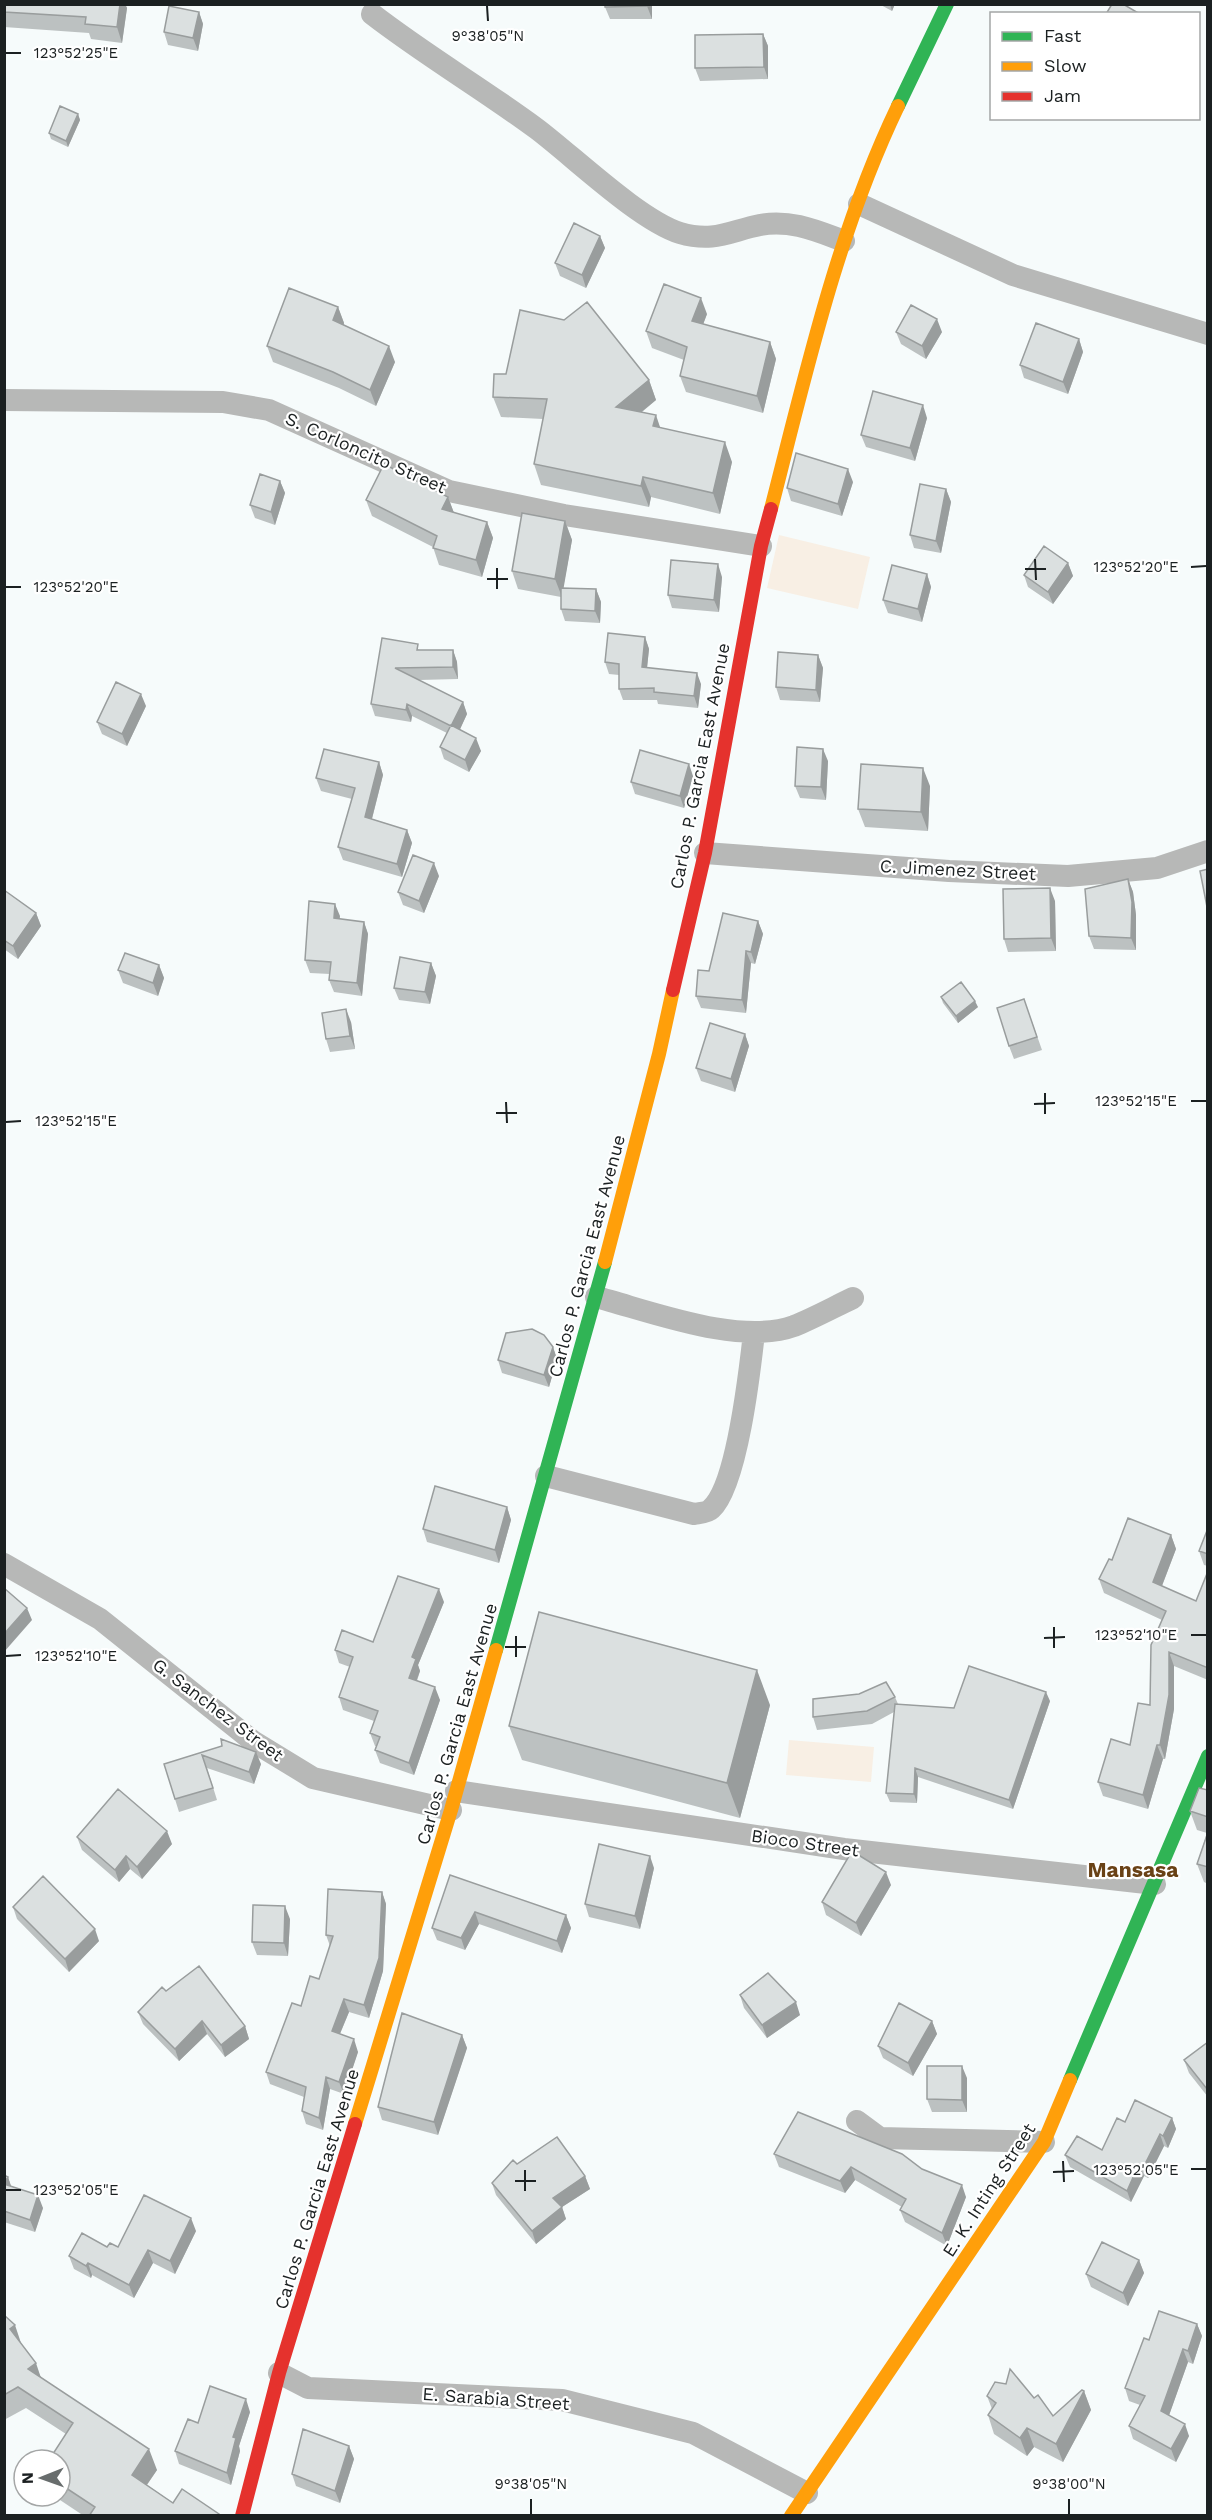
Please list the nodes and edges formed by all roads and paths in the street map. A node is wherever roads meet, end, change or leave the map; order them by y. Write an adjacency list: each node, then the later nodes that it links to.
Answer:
1 (947, 4): 3 (main road, Carlos P. Garcia East Avenue)
2 (372, 14): 4 (street)
3 (860, 204): 4 (main road, Carlos P. Garcia East Avenue); 5 (street)
4 (844, 241): 7 (main road, Carlos P. Garcia East Avenue)
5 (1208, 334)
6 (4, 400): 7 (street, S. Corloncito Street)
7 (761, 546): 9 (main road, Carlos P. Garcia East Avenue)
8 (1208, 851): 9 (street, C. Jimenez Street)
9 (705, 853): 10 (main road, Carlos P. Garcia East Avenue)
10 (596, 1297): 12 (street); 13 (main road, Carlos P. Garcia East Avenue)
11 (853, 1298): 12 (street)
12 (754, 1333): 13 (street)
13 (546, 1476): 16 (main road, Carlos P. Garcia East Avenue)
14 (4, 1564): 16 (street, G. Sanchez Street)
15 (1208, 1756): 17 (main road, E. K. Inting Street)
16 (454, 1800): 17 (street, Bioco Street); 20 (main road, Carlos P. Garcia East Avenue)
17 (1155, 1884): 19 (main road, E. K. Inting Street)
18 (857, 2121): 19 (street)
19 (1044, 2142): 21 (main road, E. K. Inting Street)
20 (279, 2373): 21 (street, E. Sarabia Street); 22 (main road, Carlos P. Garcia East Avenue)
21 (807, 2493): 23 (main road, E. K. Inting Street)
22 (242, 2516)
23 (791, 2516)

